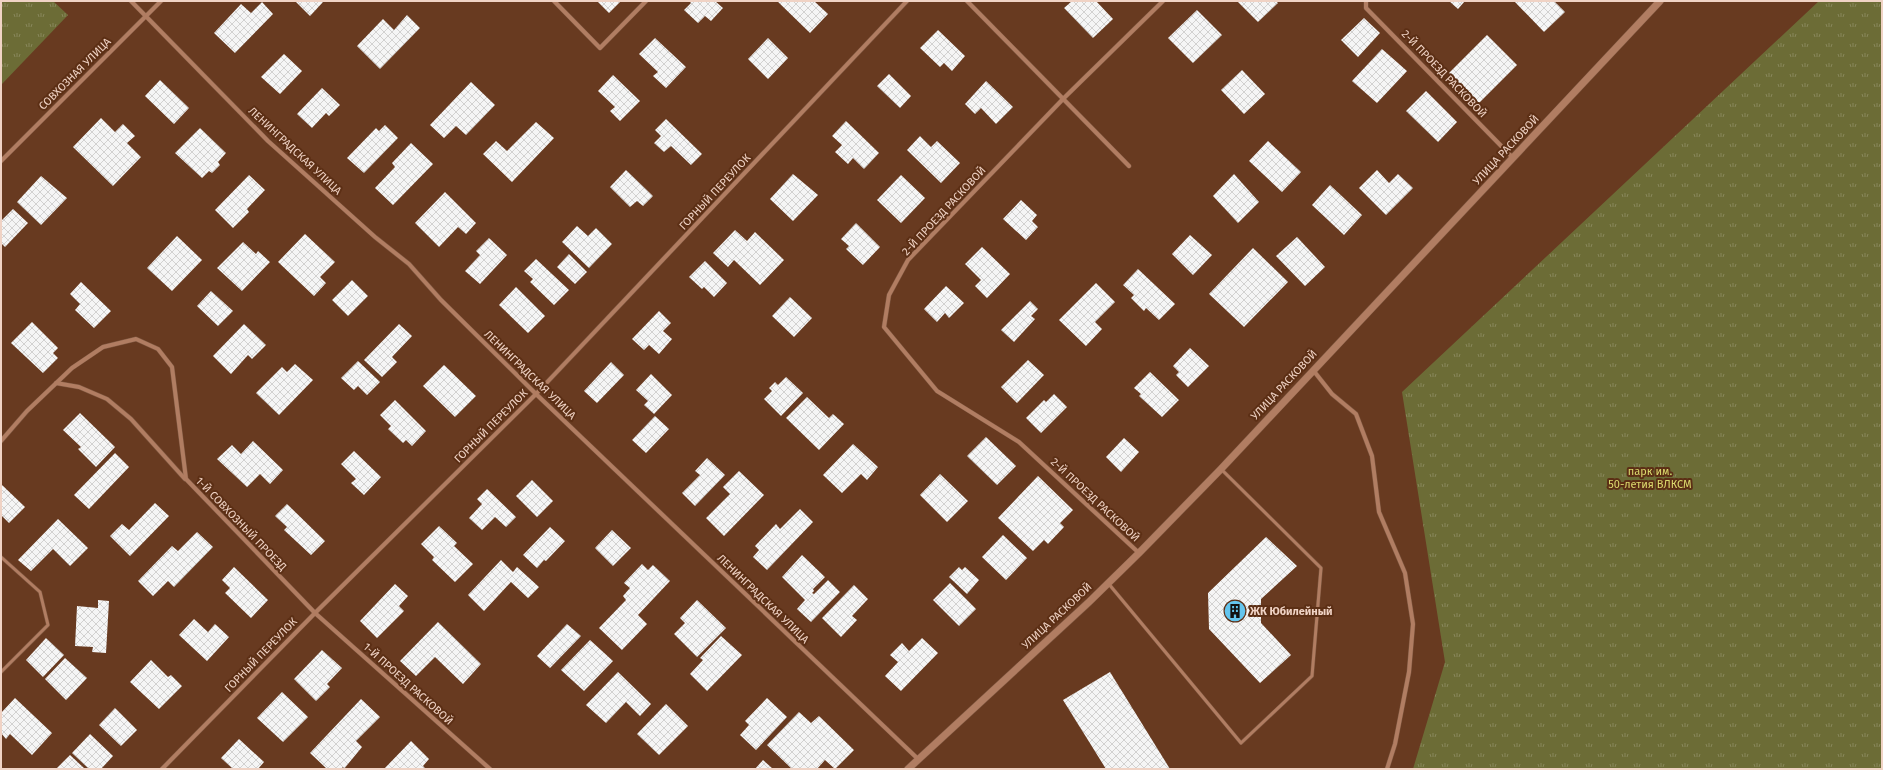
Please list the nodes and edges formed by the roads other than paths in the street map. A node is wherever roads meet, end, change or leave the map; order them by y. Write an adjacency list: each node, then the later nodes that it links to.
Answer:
1 (131, 1): 10 (street, ЛЕНИНГРАДСКАЯ УЛИЦА)
2 (161, 1): 10 (street, СОВХОЗНАЯ УЛИЦА)
3 (554, 1): 4 (street)
4 (646, 1)
5 (907, 1): 17 (street, ГОРНЫЙ ПЕРЕУЛОК)
6 (967, 1): 11 (street)
7 (1163, 1): 11 (street, 2-Й ПРОЕЗД РАСКОВОЙ)
8 (1366, 1): 12 (street, 2-Й ПРОЕЗД РАСКОВОЙ)
9 (1660, 1): 12 (street, УЛИЦА РАСКОВОЙ)
10 (147, 15): 13 (street, СОВХОЗНАЯ УЛИЦА); 17 (street, ЛЕНИНГРАДСКАЯ УЛИЦА)
11 (1064, 98): 14 (street); 21 (street, 2-Й ПРОЕЗД РАСКОВОЙ)
12 (1513, 158): 15 (street, УЛИЦА РАСКОВОЙ)
13 (1, 161)
14 (1129, 166)
15 (1313, 370): 19 (street, УЛИЦА РАСКОВОЙ); 30 (street)
16 (56, 383): 18 (street, 1-Й СОВХОЗНЫЙ ПРОЕЗД); 20 (street); 20 (street, 1-Й СОВХОЗНЫЙ ПРОЕЗД)
17 (536, 394): 24 (street, ГОРНЫЙ ПЕРЕУЛОК); 26 (street, ЛЕНИНГРАДСКАЯ УЛИЦА)
18 (1, 441)
19 (1221, 469): 21 (street, УЛИЦА РАСКОВОЙ); 23 (lane)
20 (186, 479): 24 (street, 1-Й СОВХОЗНЫЙ ПРОЕЗД)
21 (1139, 553): 23 (street, УЛИЦА РАСКОВОЙ)
22 (1, 557): 25 (lane)
23 (1108, 583): 26 (street, УЛИЦА РАСКОВОЙ)
24 (315, 613): 27 (street, ГОРНЫЙ ПЕРЕУЛОК); 28 (street, 1-Й ПРОЕЗД РАСКОВОЙ)
25 (1, 672)
26 (918, 759): 29 (street, УЛИЦА РАСКОВОЙ)
27 (162, 769)
28 (490, 769)
29 (908, 769)
30 (1388, 769)

